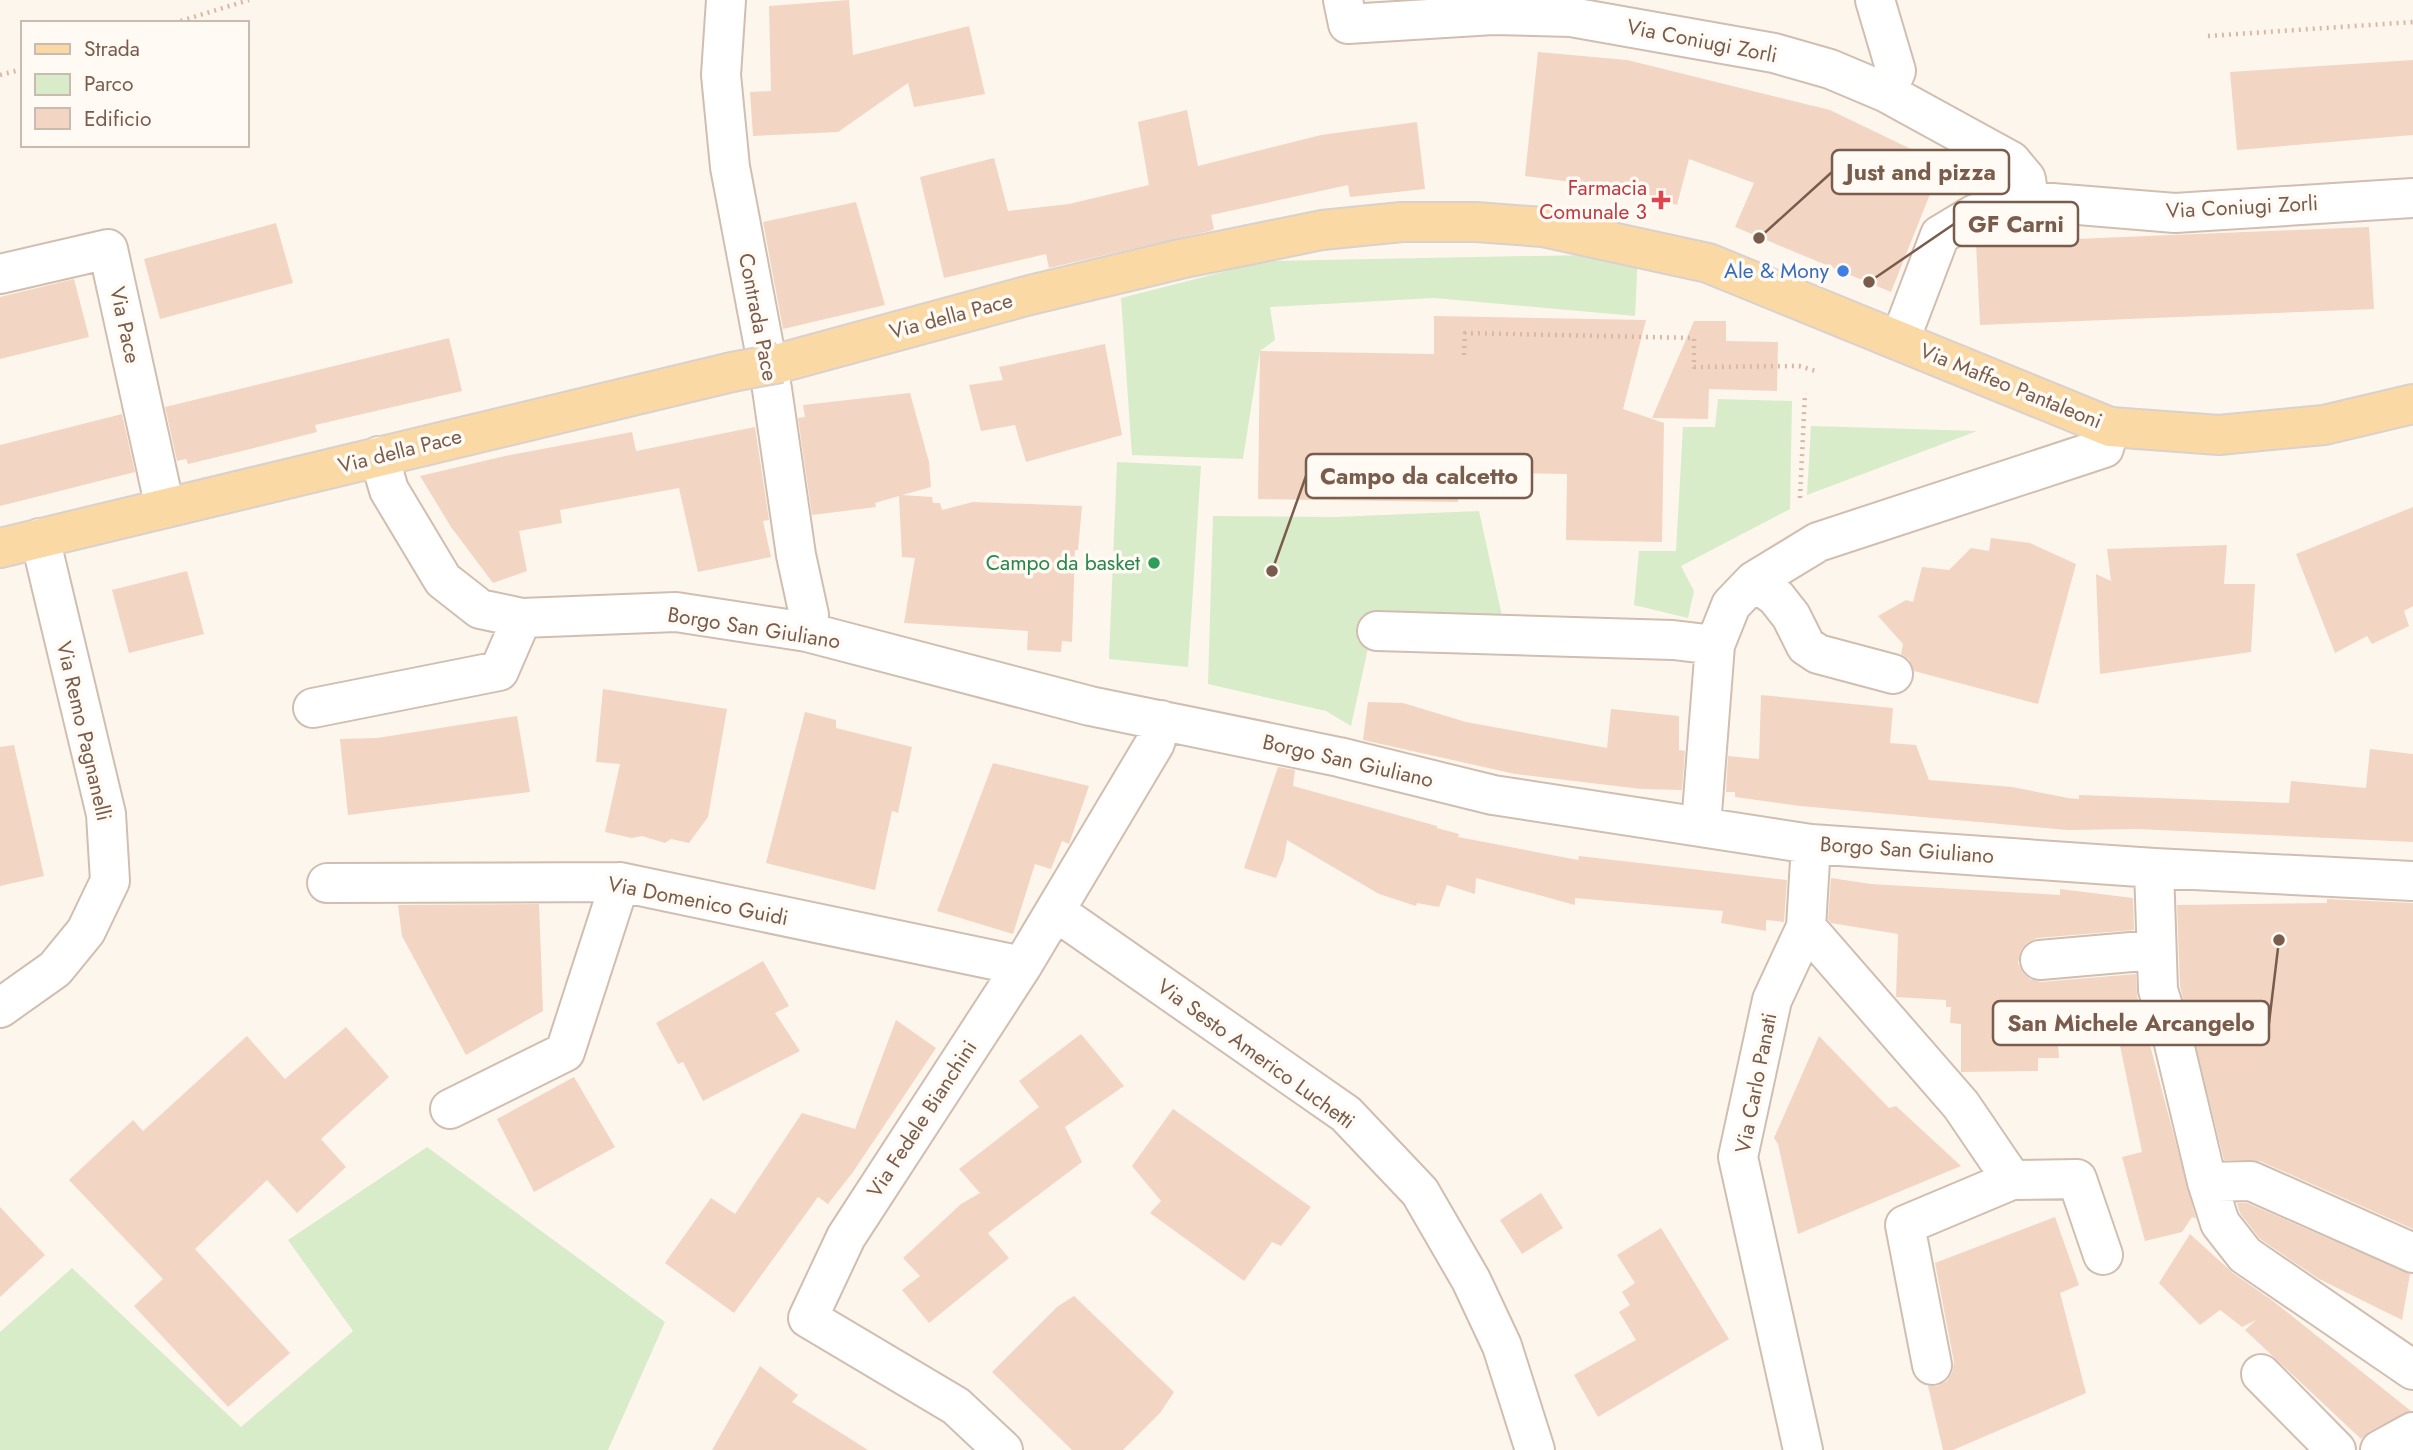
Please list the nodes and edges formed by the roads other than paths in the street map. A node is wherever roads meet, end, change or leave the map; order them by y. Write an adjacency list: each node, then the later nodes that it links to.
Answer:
1 (726, 0): 19 (street, Contrada Pace)
2 (1343, 0): 4 (street, Via Coniugi Zorli)
3 (1875, 0): 5 (street)
4 (1571, 8): 5 (street, Via Coniugi Zorli)
5 (1887, 93): 7 (street, Via Coniugi Zorli)
6 (2413, 198): 7 (street, Via Coniugi Zorli)
7 (2029, 201): 9 (street, Via Coniugi Zorli)
8 (0, 274): 13 (street, Via Pace)
9 (1900, 340): 11 (main road, Via Maffeo Pantaleoni); 12 (main road, Via della Pace, bridge)
10 (2413, 404): 11 (main road, Via Maffeo Pantaleoni)
11 (2110, 427): 16 (street)
12 (379, 456): 13 (main road, Via della Pace); 17 (street, Borgo San Giuliano)
13 (165, 508): 14 (main road, Via della Pace)
14 (40, 538): 15 (main road, Via della Pace); 35 (street, Via Remo Pagnanelli)
15 (0, 548)
16 (1754, 581): 20 (street); 21 (street)
17 (522, 618): 19 (street, Borgo San Giuliano); 22 (street)
18 (1377, 631): 20 (street)
19 (807, 632): 23 (street, Borgo San Giuliano)
20 (1715, 645): 24 (street)
21 (1893, 674)
22 (313, 708)
23 (1161, 720): 24 (street, Borgo San Giuliano); 30 (street, Via Fedele Bianchini)
24 (1701, 826): 25 (street, Borgo San Giuliano)
25 (1811, 844): 26 (street, Borgo San Giuliano); 31 (street, Via Carlo Panati)
26 (2154, 867): 27 (street, Borgo San Giuliano); 32 (street)
27 (2413, 881)
28 (327, 883): 29 (street, Via Domenico Guidi)
29 (620, 883): 34 (street, Via Domenico Guidi); 36 (street)
30 (1055, 911): 34 (street, Via Fedele Bianchini); 46 (street, Via Sesto Americo Luchetti)
31 (1806, 927): 37 (street); 47 (street, Via Carlo Panati)
32 (2154, 950): 33 (street); 38 (street)
33 (2040, 960)
34 (1022, 967): 45 (street, Via Fedele Bianchini)
35 (0, 1008)
36 (450, 1110)
37 (2012, 1180): 40 (street); 42 (street)
38 (2207, 1182): 39 (street); 41 (street)
39 (2413, 1253)
40 (2103, 1255)
41 (2411, 1359)
42 (1932, 1365)
43 (2261, 1374): 48 (street)
44 (2413, 1432): 49 (street)
45 (1003, 1450)
46 (1535, 1450)
47 (1802, 1450)
48 (2336, 1450)
49 (2380, 1450)

